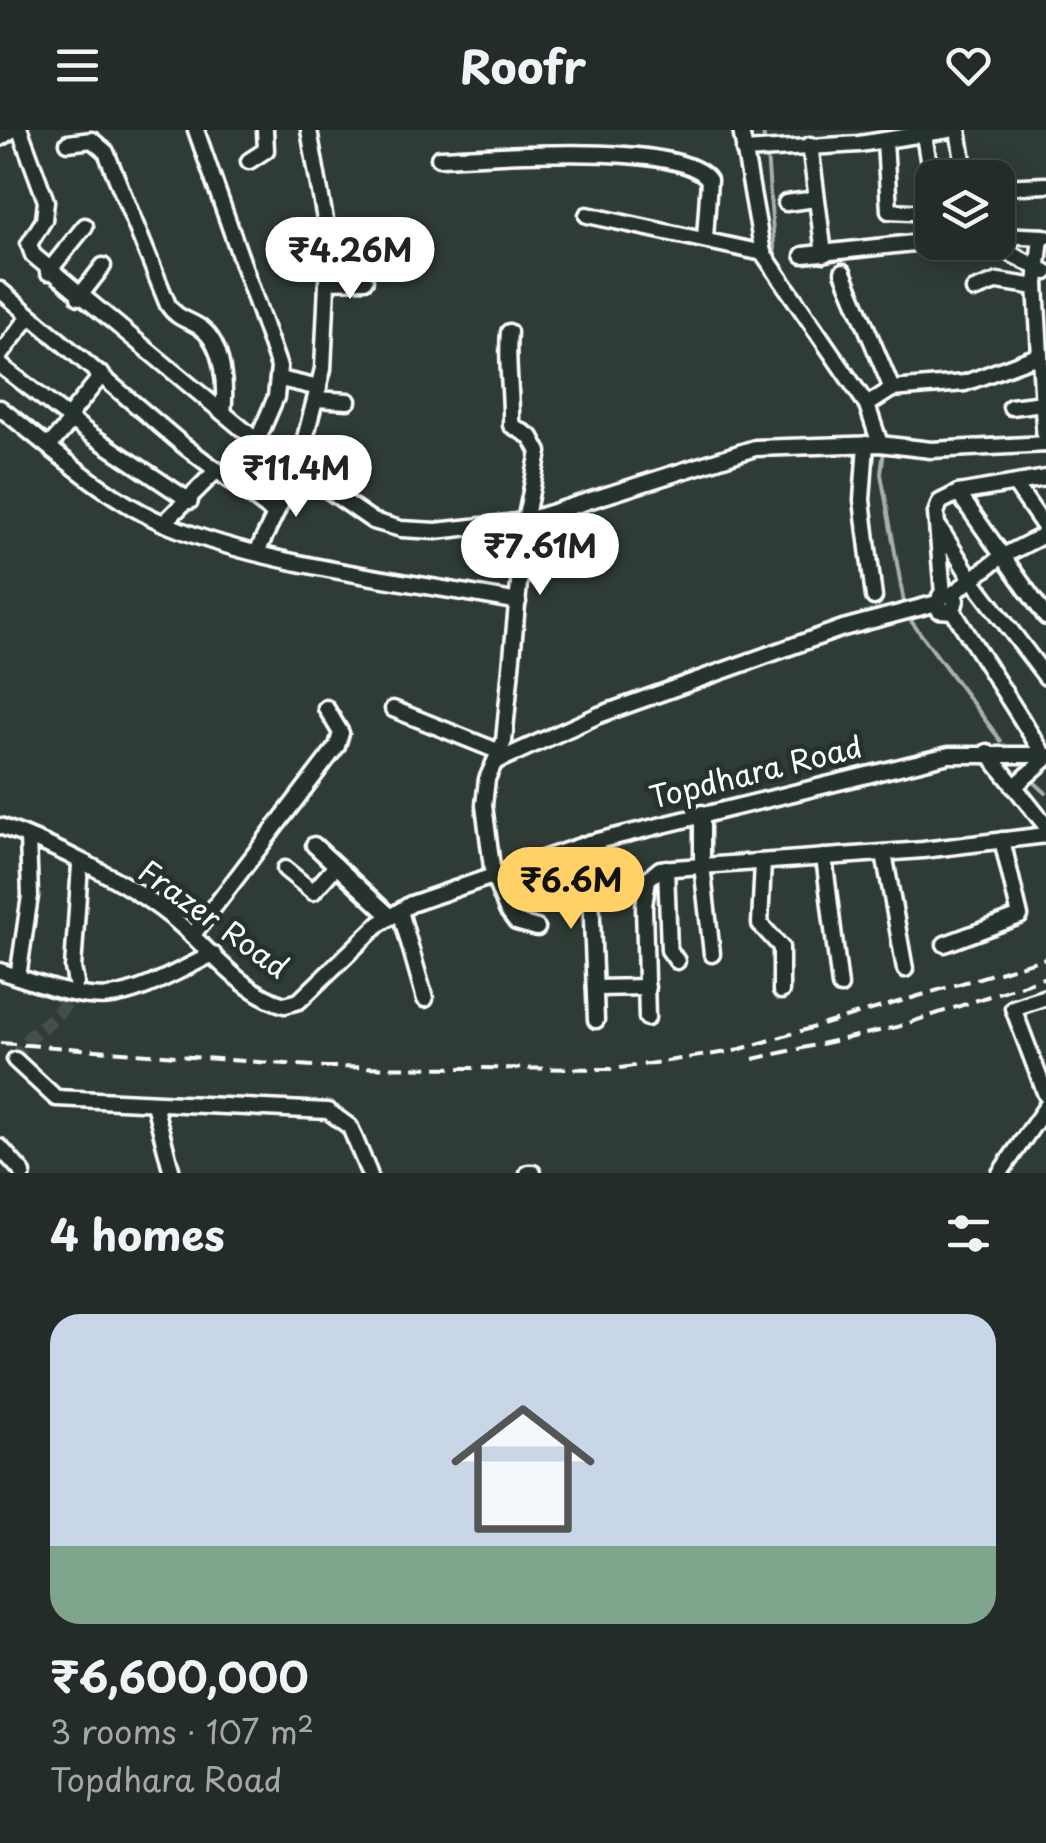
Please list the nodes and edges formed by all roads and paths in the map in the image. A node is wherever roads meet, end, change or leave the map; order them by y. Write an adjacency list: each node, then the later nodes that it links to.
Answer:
1 (16, 130): 10 (street); 37 (street)
2 (196, 130): 51 (street)
3 (265, 130): 18 (street)
4 (309, 130): 30 (street)
5 (742, 130): 14 (street)
6 (948, 130): 8 (street)
7 (958, 130): 17 (street)
8 (924, 135): 11 (street); 16 (street)
9 (857, 137): 11 (street); 13 (street)
10 (0, 138)
11 (885, 140): 23 (street)
12 (68, 143): 59 (street)
13 (810, 145): 14 (street); 21 (street)
14 (744, 151): 32 (street)
15 (439, 158): 29 (street)
16 (928, 160)
17 (963, 160)
18 (250, 161)
19 (1046, 186): 20 (street)
20 (1015, 187)
21 (816, 199): 22 (street); 33 (street)
22 (786, 202)
23 (915, 212)
24 (588, 215): 29 (street)
25 (85, 226): 37 (street)
26 (361, 235): 30 (street)
27 (1015, 236): 28 (street)
28 (1043, 237): 39 (street)
29 (705, 238): 32 (street)
30 (329, 242): 41 (street)
31 (915, 242): 33 (street)
32 (763, 253): 55 (street)
33 (824, 254): 34 (street)
34 (803, 255)
35 (1013, 260): 39 (street)
36 (104, 266): 44 (street)
37 (48, 272): 44 (street)
38 (844, 272): 52 (street)
39 (1038, 278): 43 (street); 48 (street)
40 (365, 280): 41 (street)
41 (329, 281): 53 (street)
42 (0, 290): 45 (street)
43 (974, 290)
44 (79, 297): 59 (street)
45 (29, 317): 47 (street); 50 (street)
46 (510, 332): 74 (street)
47 (0, 355)
48 (1040, 355): 52 (street); 56 (street)
49 (0, 364): 60 (street)
50 (102, 375): 60 (street); 68 (street)
51 (280, 379): 53 (street); 61 (street)
52 (892, 388): 55 (street)
53 (317, 394): 54 (street); 65 (street)
54 (348, 401)
55 (867, 404): 62 (street)
56 (1044, 404): 57 (street); 63 (street)
57 (1011, 407)
58 (0, 408): 64 (street)
59 (223, 413): 61 (street)
60 (70, 418): 64 (street); 72 (street)
61 (257, 441): 67 (street)
62 (873, 444): 63 (street); 74 (street); 81 (street)
63 (1046, 444)
64 (49, 446): 75 (street)
65 (304, 450): 66 (street); 67 (street)
66 (337, 459)
67 (298, 469): 73 (street); 74 (street)
68 (217, 470): 72 (street); 73 (street)
69 (1046, 478): 70 (street)
70 (1015, 484): 71 (street); 77 (street)
71 (958, 493): 76 (street); 79 (street)
72 (190, 500): 75 (street)
73 (274, 514): 78 (street)
74 (525, 521): 83 (street)
75 (164, 523): 78 (street)
76 (937, 523): 80 (street); 82 (street)
77 (1046, 532): 79 (street)
78 (257, 552): 83 (street)
79 (1001, 557): 80 (street); 84 (street)
80 (971, 578): 82 (street); 85 (street)
81 (874, 597)
82 (946, 601): 90 (street); 91 (street)
83 (518, 602): 90 (street)
84 (1046, 617)
85 (1040, 659): 86 (street)
86 (1046, 677)
87 (326, 708): 112 (street)
88 (393, 709): 90 (street)
89 (987, 752): 91 (street, Topdhara Road); 92 (street); 93 (street, Topdhara Road)
90 (497, 757): 109 (street)
91 (1043, 759): 92 (street)
92 (1019, 783): 95 (street)
93 (702, 813): 99 (street, Topdhara Road); 105 (street)
94 (0, 826): 97 (street, Frazer Road)
95 (1046, 826)
96 (1046, 835): 98 (street)
97 (28, 838): 104 (street, Frazer Road); 119 (street)
98 (1002, 840): 101 (street); 113 (street)
99 (589, 843): 109 (street, Topdhara Road); 123 (street)
100 (314, 845): 106 (street)
101 (884, 853): 102 (street); 117 (street)
102 (824, 858): 103 (street); 121 (street)
103 (763, 862): 105 (street); 124 (street)
104 (80, 864): 112 (street, Frazer Road); 120 (street)
105 (702, 865): 107 (street); 115 (street)
106 (336, 866): 108 (street); 110 (street)
107 (666, 868): 116 (street); 122 (street)
108 (285, 870)
109 (493, 875): 110 (street, Topdhara Road); 111 (street)
110 (396, 914): 126 (street); 127 (street, Topdhara Road)
111 (538, 928)
112 (192, 936): 114 (street, Frazer Road)
113 (946, 944)
114 (213, 954): 119 (street); 127 (street, Frazer Road)
115 (712, 954)
116 (677, 961)
117 (905, 970)
118 (0, 971): 119 (street)
119 (18, 978)
120 (76, 984)
121 (840, 986)
122 (647, 987): 123 (street); 128 (street)
123 (595, 988): 129 (street)
124 (780, 991)
125 (1046, 998): 131 (street)
126 (425, 999)
127 (286, 1004)
128 (647, 1018)
129 (596, 1020)
130 (15, 1060): 132 (street)
131 (1046, 1094)
132 (154, 1104): 136 (street); 137 (street)
133 (1046, 1107): 138 (street)
134 (0, 1146): 135 (street)
135 (23, 1173)
136 (172, 1173)
137 (369, 1173)
138 (1000, 1173)

